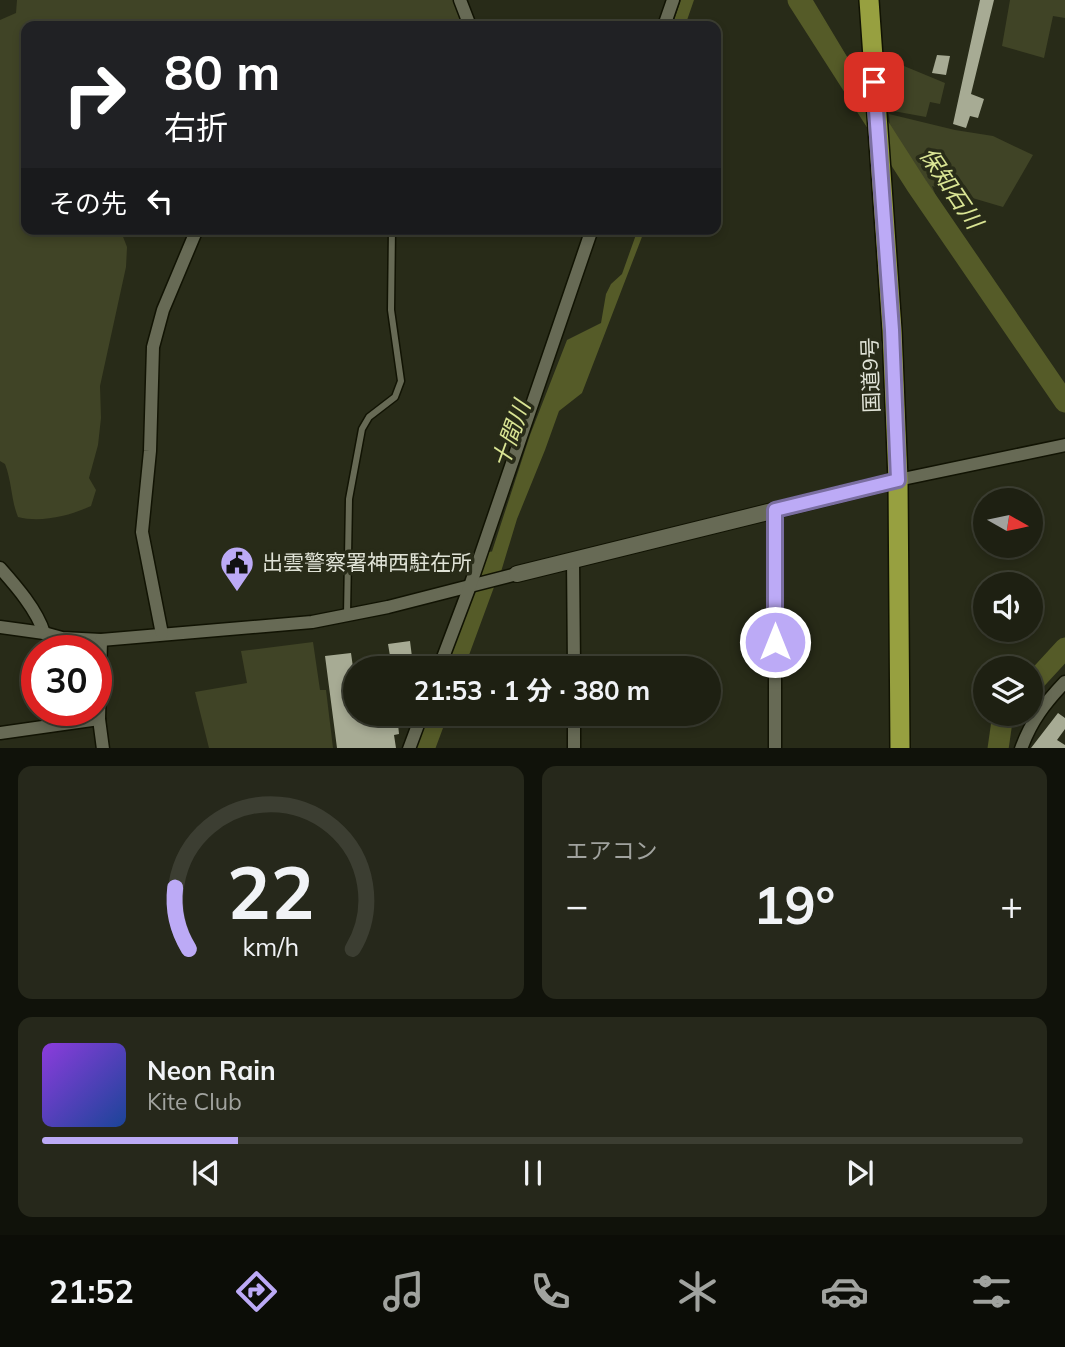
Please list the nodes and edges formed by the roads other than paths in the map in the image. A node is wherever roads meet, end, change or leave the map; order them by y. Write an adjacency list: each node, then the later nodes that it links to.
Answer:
1 (460, 0): 4 (street)
2 (673, 0): 5 (street)
3 (869, 0): 10 (highway, 国道9号)
4 (468, 21)
5 (666, 21)
6 (194, 235): 19 (street)
7 (392, 235): 16 (lane)
8 (590, 235): 15 (street)
9 (1065, 444): 10 (street)
10 (898, 480): 11 (street); 34 (highway, 国道9号)
11 (775, 510): 12 (street); 33 (street)
12 (573, 559): 14 (street); 23 (street)
13 (0, 568): 18 (street)
14 (517, 574): 15 (street)
15 (473, 585): 16 (street); 22 (street)
16 (347, 615): 19 (street)
17 (0, 627): 18 (street)
18 (44, 633): 20 (street)
19 (162, 634): 21 (street)
20 (51, 635)
21 (112, 639)
22 (444, 656)
23 (573, 656)
24 (1065, 682): 35 (street)
25 (50, 726): 29 (street)
26 (100, 726): 30 (street)
27 (417, 726): 31 (street)
28 (574, 726): 32 (street)
29 (0, 733)
30 (103, 748)
31 (409, 748)
32 (574, 748)
33 (775, 748)
34 (900, 748)
35 (1021, 748)

